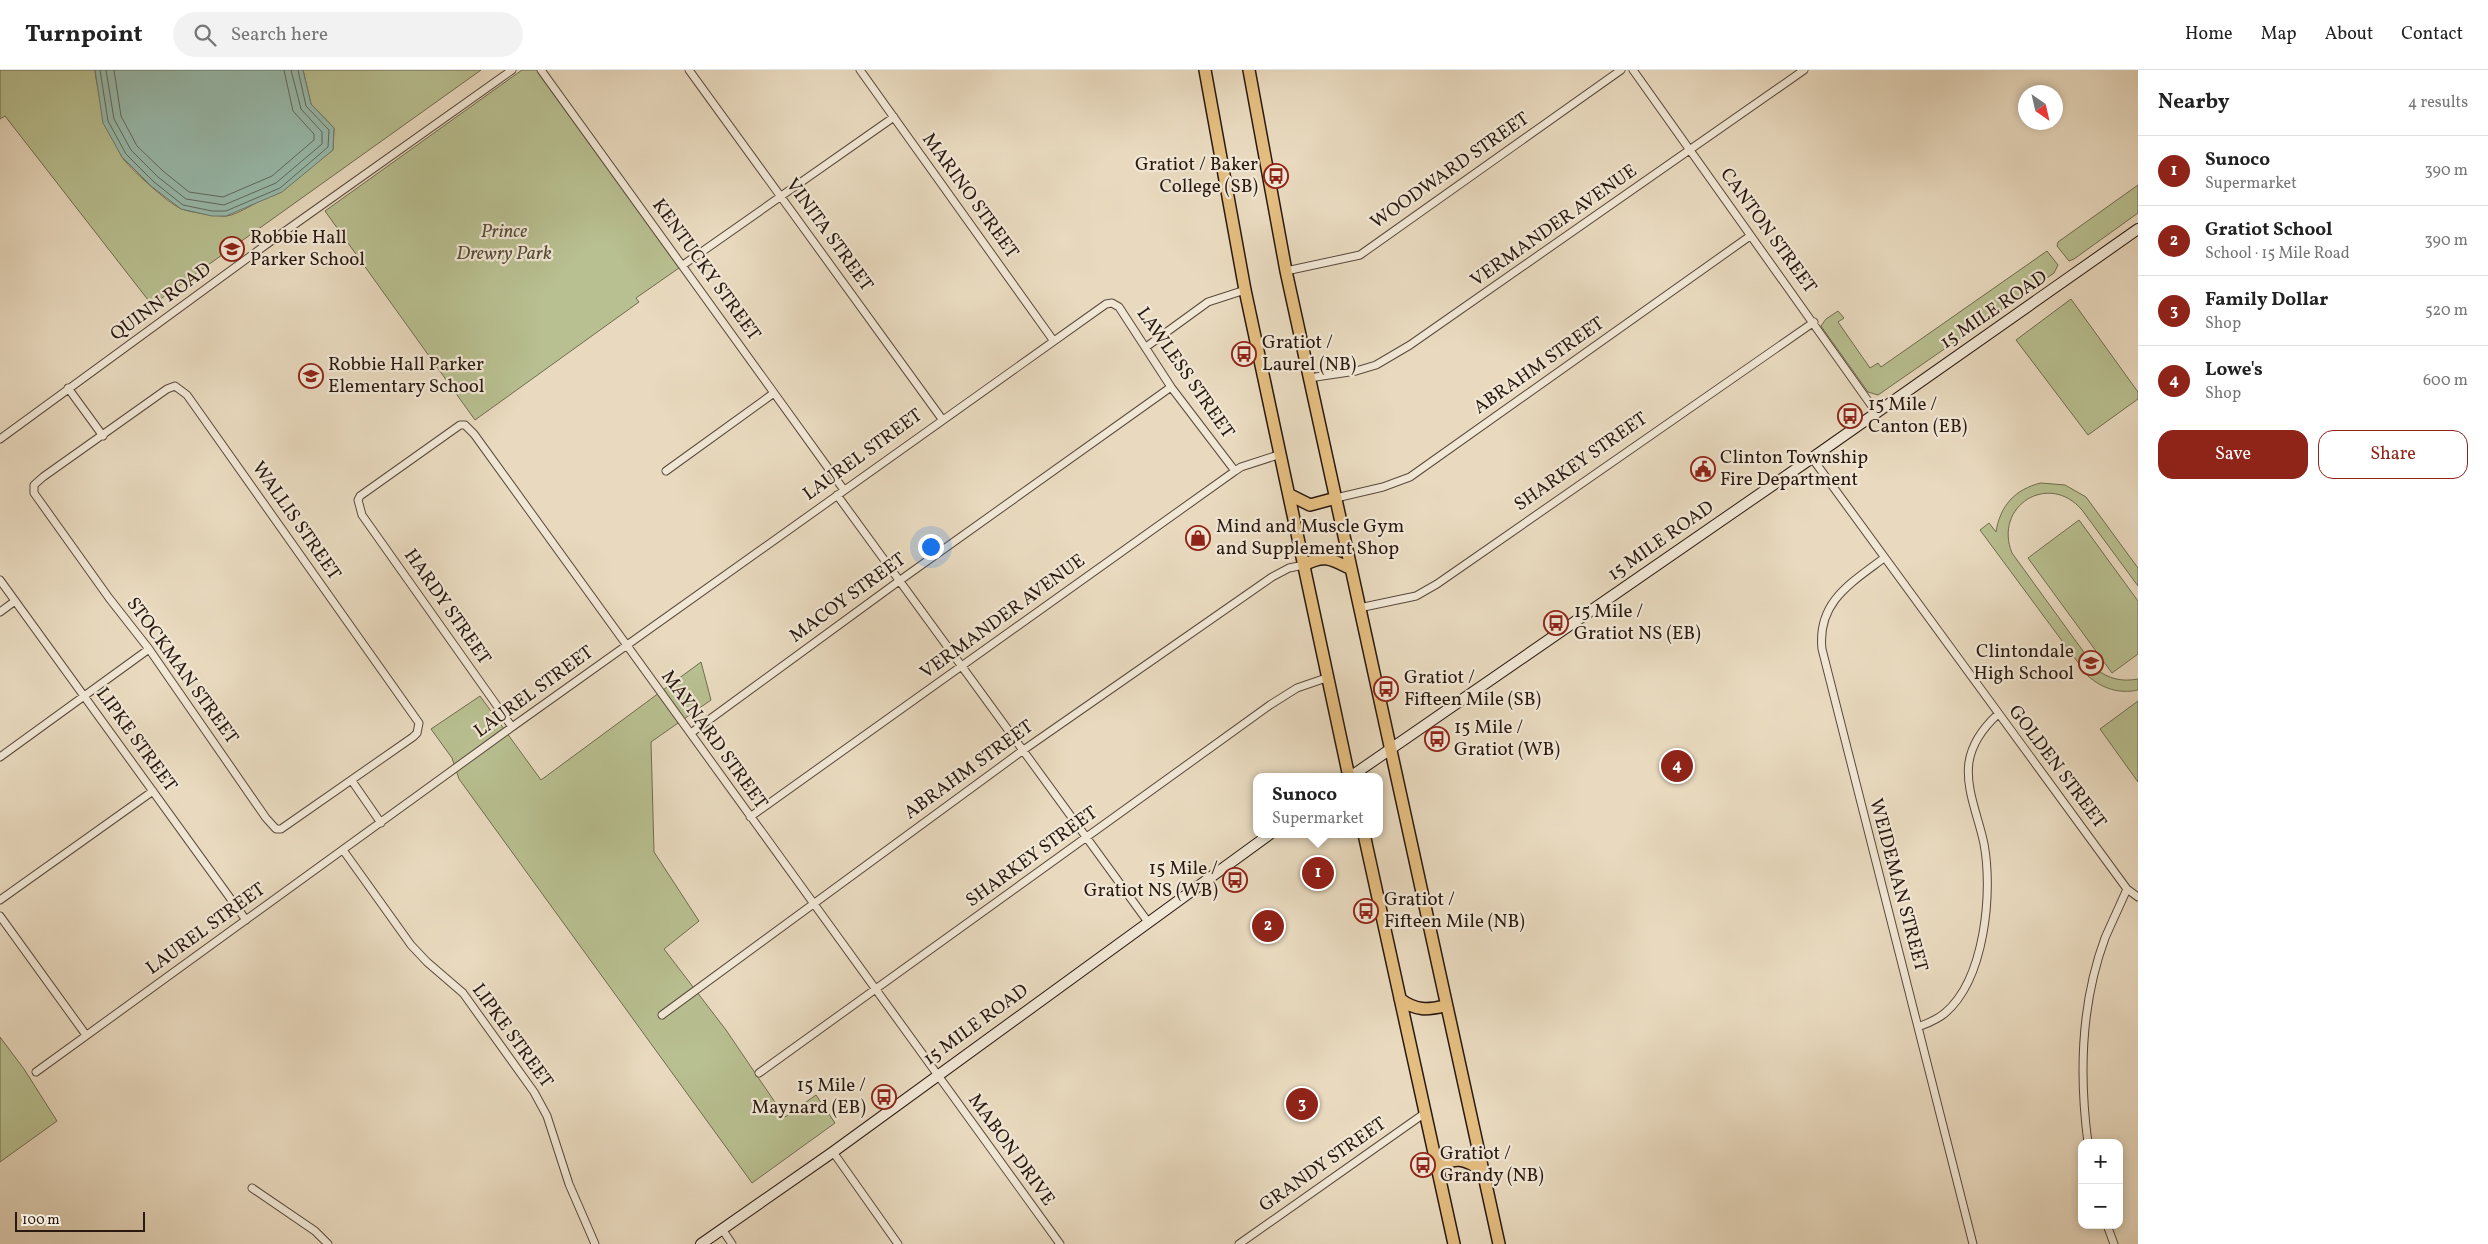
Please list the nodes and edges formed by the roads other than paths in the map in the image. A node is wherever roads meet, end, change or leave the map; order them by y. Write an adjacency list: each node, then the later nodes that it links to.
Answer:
1 (512, 70): 23 (street, QUINN ROAD)
2 (541, 70): 15 (street, KENTUCKY STREET)
3 (690, 70): 12 (street, VINITA STREET)
4 (860, 70): 10 (street, MARINO STREET)
5 (1205, 70): 17 (main road)
6 (1249, 70): 16 (main road)
7 (1621, 70): 16 (street, WOODWARD STREET)
8 (1633, 70): 11 (street, CANTON STREET)
9 (1804, 70): 11 (street, VERMANDER AVENUE)
10 (894, 117): 12 (street); 19 (street, MARINO STREET)
11 (1690, 150): 14 (street, CANTON STREET); 21 (street, VERMANDER AVENUE)
12 (781, 196): 15 (street); 26 (street, VINITA STREET)
13 (2138, 229): 25 (main road, 15 MILE ROAD)
14 (1750, 236): 18 (street, CANTON STREET); 36 (street, ABRAHM STREET)
15 (683, 265): 24 (street, KENTUCKY STREET)
16 (1286, 271): 21 (main road)
17 (1245, 290): 20 (street); 29 (main road)
18 (1814, 322): 25 (street, CANTON STREET); 44 (street, SHARKEY STREET)
19 (1053, 340): 20 (street, LAWLESS STREET); 26 (street, LAUREL STREET)
20 (1146, 347): 22 (street, LAWLESS STREET)
21 (1309, 378): 36 (main road)
22 (1171, 387): 32 (street, LAWLESS STREET); 42 (street, MACOY STREET)
23 (68, 388): 27 (street); 28 (street, QUINN ROAD)
24 (774, 393): 31 (street); 33 (street, KENTUCKY STREET)
25 (1876, 412): 30 (main road, 15 MILE ROAD)
26 (942, 419): 33 (street, LAUREL STREET)
27 (103, 436): 47 (street, STOCKMAN STREET); 59 (street, WALLIS STREET)
28 (0, 439)
29 (1281, 454): 32 (street, VERMANDER AVENUE); 35 (main road)
30 (1812, 458): 38 (street, GOLDEN STREET); 54 (main road, 15 MILE ROAD)
31 (666, 471)
32 (1234, 471): 48 (street, VERMANDER AVENUE)
33 (844, 490): 34 (street, LAUREL STREET)
34 (837, 495): 42 (street); 46 (street, LAUREL STREET)
35 (1290, 496): 36 (main road); 39 (main road)
36 (1336, 498): 40 (main road)
37 (358, 505): 46 (street, MAYNARD STREET); 52 (street, HARDY STREET)
38 (1884, 558): 51 (street, GOLDEN STREET); 78 (street, WEIDEMAN STREET)
39 (1304, 565): 40 (main road); 49 (main road); 55 (street, ABRAHM STREET)
40 (1351, 569): 44 (main road)
41 (0, 580): 43 (street, LIPKE STREET)
42 (898, 581): 48 (street); 53 (street, MACOY STREET)
43 (15, 601): 45 (street); 50 (street, LIPKE STREET)
44 (1359, 608): 54 (main road)
45 (0, 612)
46 (626, 646): 52 (street, LAUREL STREET); 53 (street, MAYNARD STREET)
47 (149, 649): 50 (street); 59 (street, STOCKMAN STREET)
48 (962, 668): 55 (street); 61 (street, VERMANDER AVENUE)
49 (1329, 677): 57 (main road); 65 (street, SHARKEY STREET)
50 (84, 696): 56 (street); 60 (street, LIPKE STREET)
51 (1998, 714): 67 (street, GOLDEN STREET); 78 (street)
52 (512, 727): 62 (street, LAUREL STREET)
53 (691, 733): 61 (street, MAYNARD STREET)
54 (1390, 750): 58 (main road, 15 MILE ROAD); 76 (main road)
55 (1022, 751): 65 (street); 70 (street, ABRAHM STREET)
56 (0, 757)
57 (1349, 773)
58 (1356, 773)
59 (352, 781): 62 (street)
60 (153, 791): 69 (street); 72 (street, LIPKE STREET)
61 (750, 817): 70 (street, MAYNARD STREET)
62 (381, 823): 66 (street, LAUREL STREET)
63 (1264, 838): 73 (main road, 15 MILE ROAD)
64 (1365, 838): 75 (main road)
65 (1086, 839): 73 (street); 74 (street, SHARKEY STREET)
66 (343, 850): 72 (street, LAUREL STREET); 92 (street, LIPKE STREET)
67 (2127, 889): 68 (street, GOLDEN STREET); 84 (street)
68 (2138, 897)
69 (0, 900)
70 (814, 903): 74 (street, MAYNARD STREET); 77 (street, ABRAHM STREET)
71 (0, 916): 79 (street)
72 (246, 920): 79 (street, LAUREL STREET)
73 (1148, 922): 82 (main road, 15 MILE ROAD)
74 (876, 991): 81 (street, SHARKEY STREET); 82 (street, MAYNARD STREET)
75 (1400, 999): 76 (main road); 83 (main road)
76 (1445, 1006): 87 (main road)
77 (662, 1015)
78 (1918, 1027): 100 (street, WEIDEMAN STREET)
79 (86, 1035): 80 (street, LAUREL STREET)
80 (36, 1072)
81 (758, 1073)
82 (937, 1075): 85 (main road, 15 MILE ROAD); 96 (street, MABON DRIVE)
83 (1425, 1113): 86 (main road); 97 (street, GRANDY STREET)
84 (2088, 1139)
85 (833, 1152): 89 (main road, 15 MILE ROAD); 95 (street)
86 (1438, 1168): 87 (main road); 98 (main road)
87 (1482, 1170): 99 (main road)
88 (252, 1188): 91 (street)
89 (722, 1229): 93 (main road, 15 MILE ROAD); 94 (street)
90 (2108, 1229): 101 (street)
91 (328, 1244)
92 (595, 1244)
93 (701, 1244)
94 (732, 1244)
95 (898, 1244)
96 (1060, 1244)
97 (1239, 1244)
98 (1454, 1244)
99 (1499, 1244)
100 (1973, 1244)
101 (2114, 1244)

